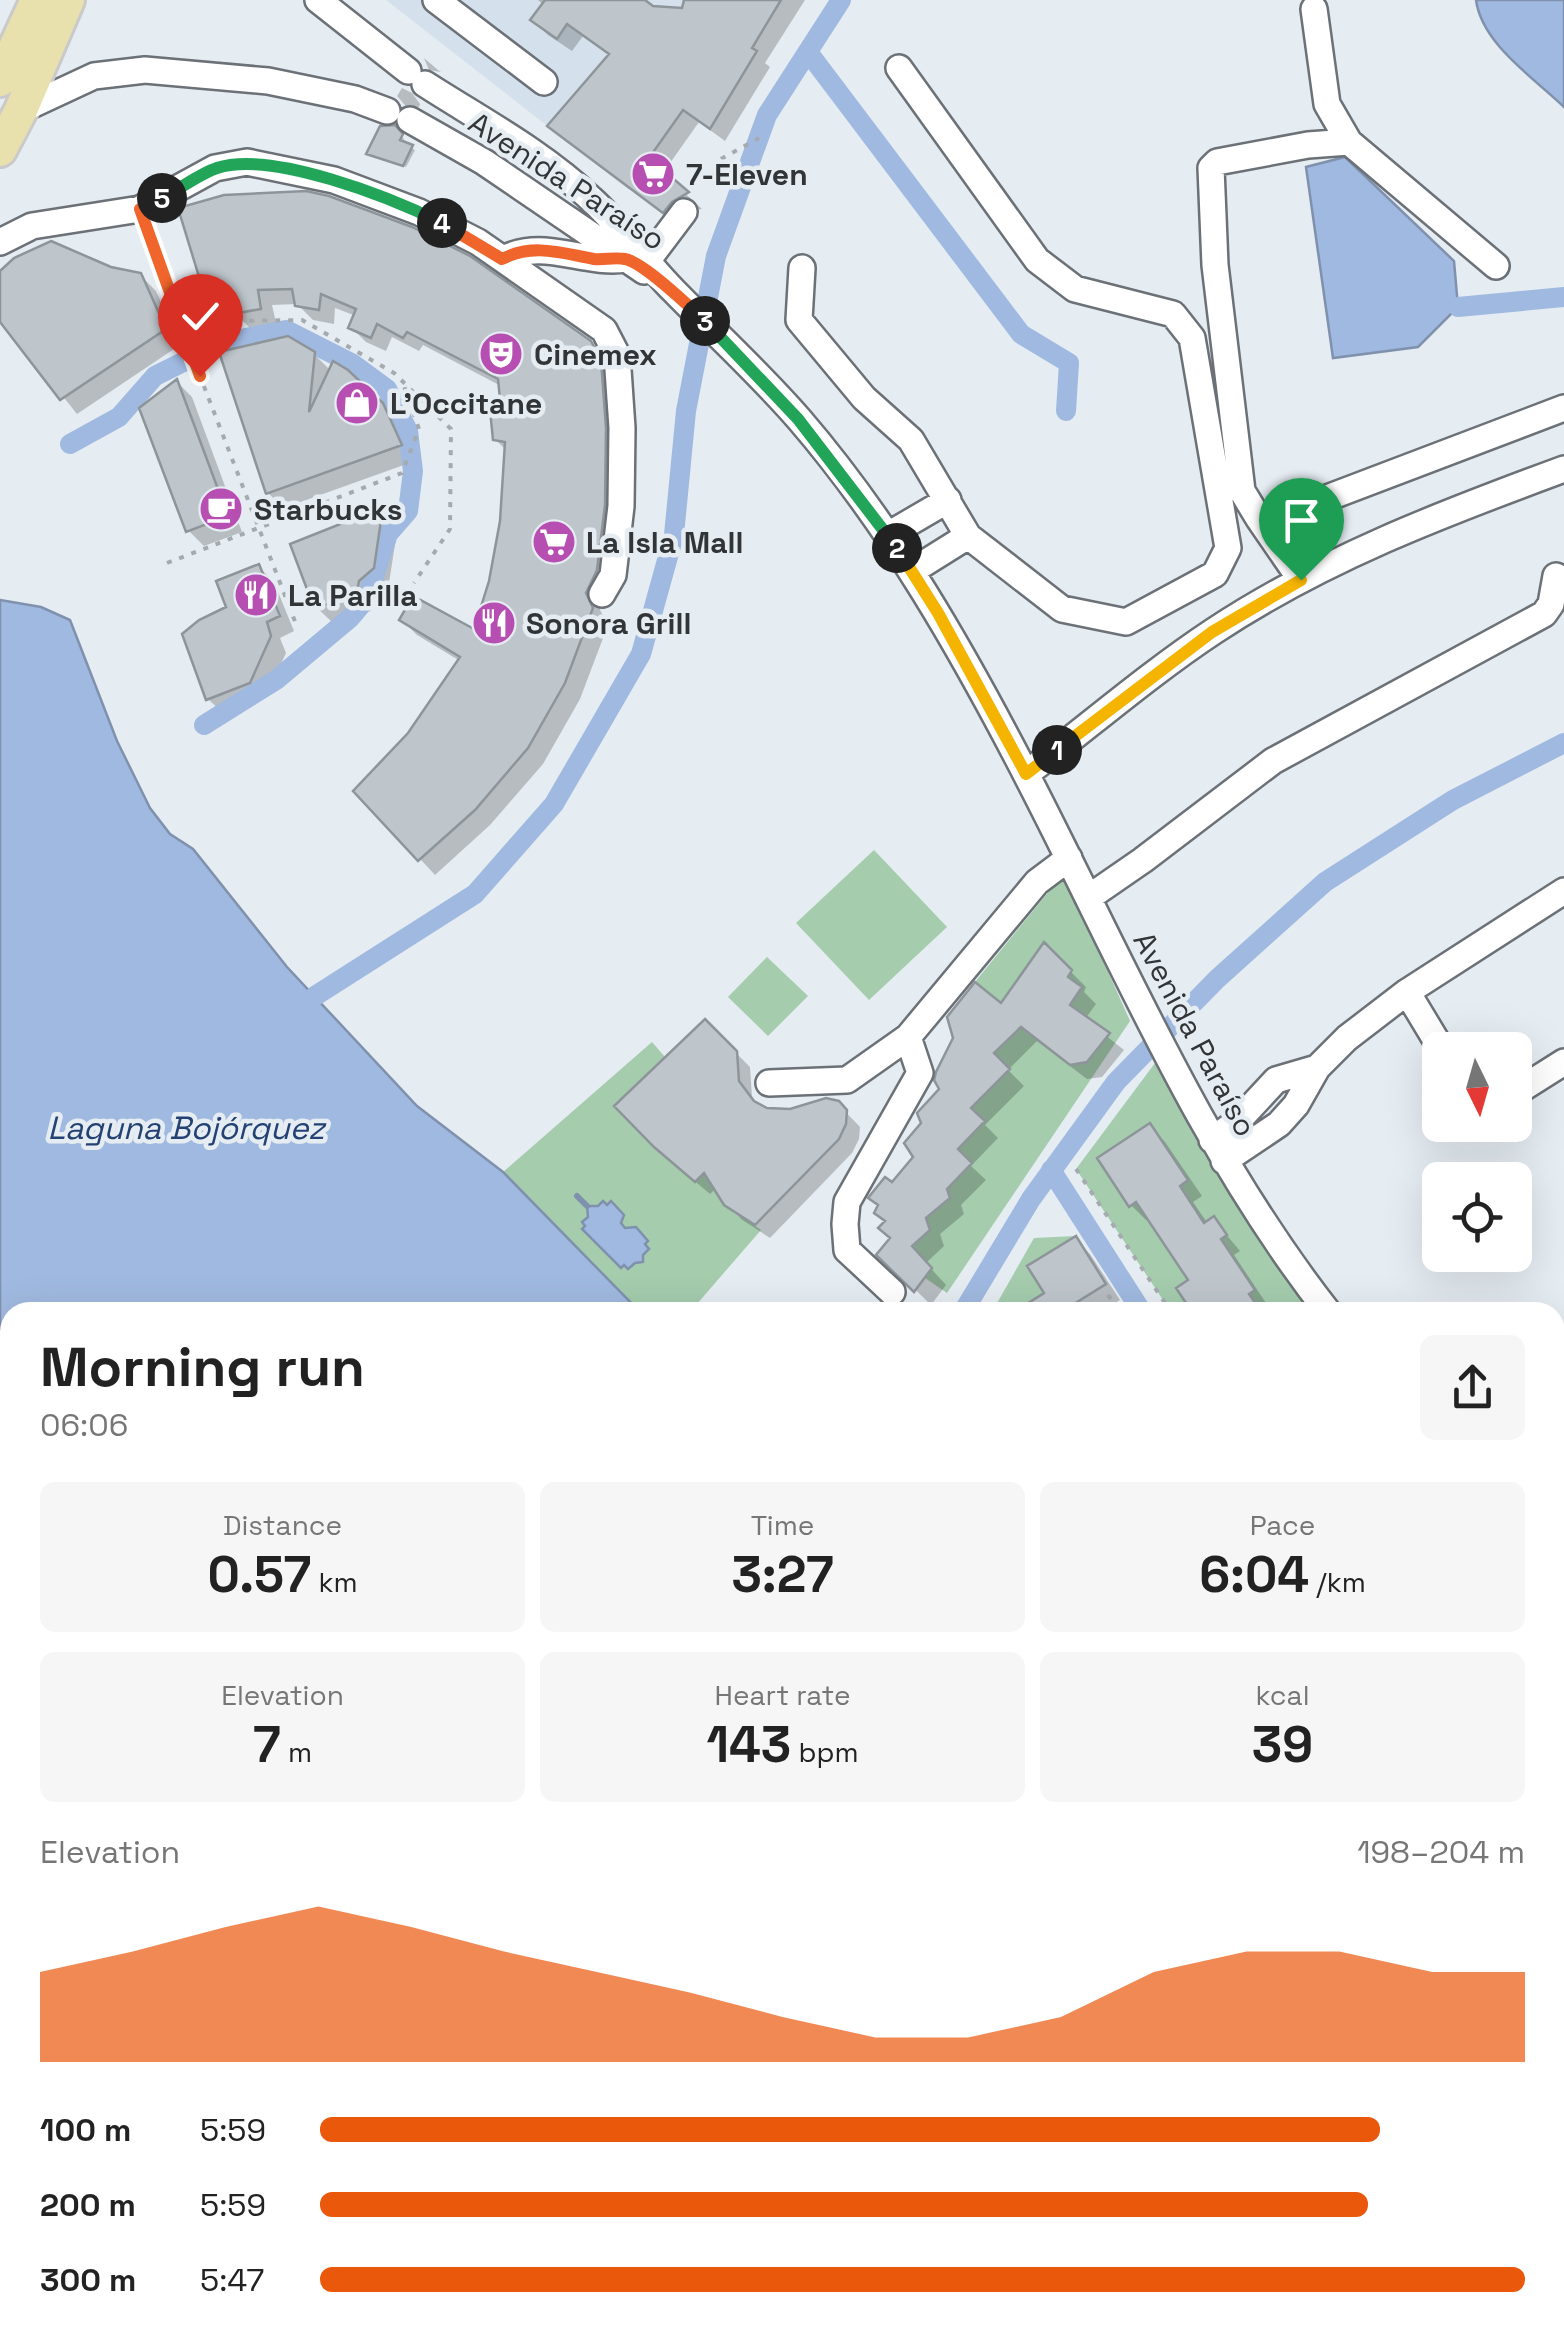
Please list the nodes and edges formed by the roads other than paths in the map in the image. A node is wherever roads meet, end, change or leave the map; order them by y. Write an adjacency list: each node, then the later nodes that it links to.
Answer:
1 (37, 0): 7 (main road)
2 (68, 0): 10 (main road)
3 (318, 0): 11 (street, Avenida Paraíso)
4 (436, 0): 8 (street)
5 (1314, 9): 9 (street)
6 (899, 68): 27 (street)
7 (0, 80)
8 (544, 82)
9 (1327, 104): 12 (street); 13 (street)
10 (21, 110): 14 (main road); 15 (street, Avenida Paraíso)
11 (504, 136): 15 (street); 19 (street, Avenida Paraíso)
12 (1349, 142): 13 (street); 20 (street)
13 (1308, 146): 25 (street)
14 (0, 150)
15 (484, 162): 19 (street, Avenida Paraíso)
16 (684, 212): 19 (street)
17 (0, 242): 18 (street)
18 (502, 259): 19 (street); 31 (street)
19 (639, 263): 26 (street, Avenida Paraíso)
20 (1496, 266)
21 (802, 268): 24 (street)
22 (1564, 408): 25 (street)
23 (1564, 469): 30 (street)
24 (948, 500): 26 (street); 27 (street)
25 (1258, 519): 30 (street)
26 (888, 535): 28 (street, Avenida Paraíso)
27 (968, 536): 28 (street)
28 (912, 570): 32 (street, Avenida Paraíso)
29 (1556, 576): 35 (street)
30 (1301, 580): 32 (street)
31 (602, 594)
32 (1026, 774): 33 (street, Avenida Paraíso)
33 (1069, 858): 35 (street, Avenida Paraíso); 38 (street)
34 (1564, 891): 36 (street)
35 (1088, 898): 42 (street, Avenida Paraíso)
36 (1406, 992): 37 (street); 42 (street)
37 (1431, 1032)
38 (908, 1037): 41 (street); 43 (street)
39 (1564, 1062): 40 (street)
40 (1532, 1082)
41 (769, 1083)
42 (1218, 1150): 44 (street, Avenida Paraíso)
43 (892, 1292)
44 (1316, 1302)

